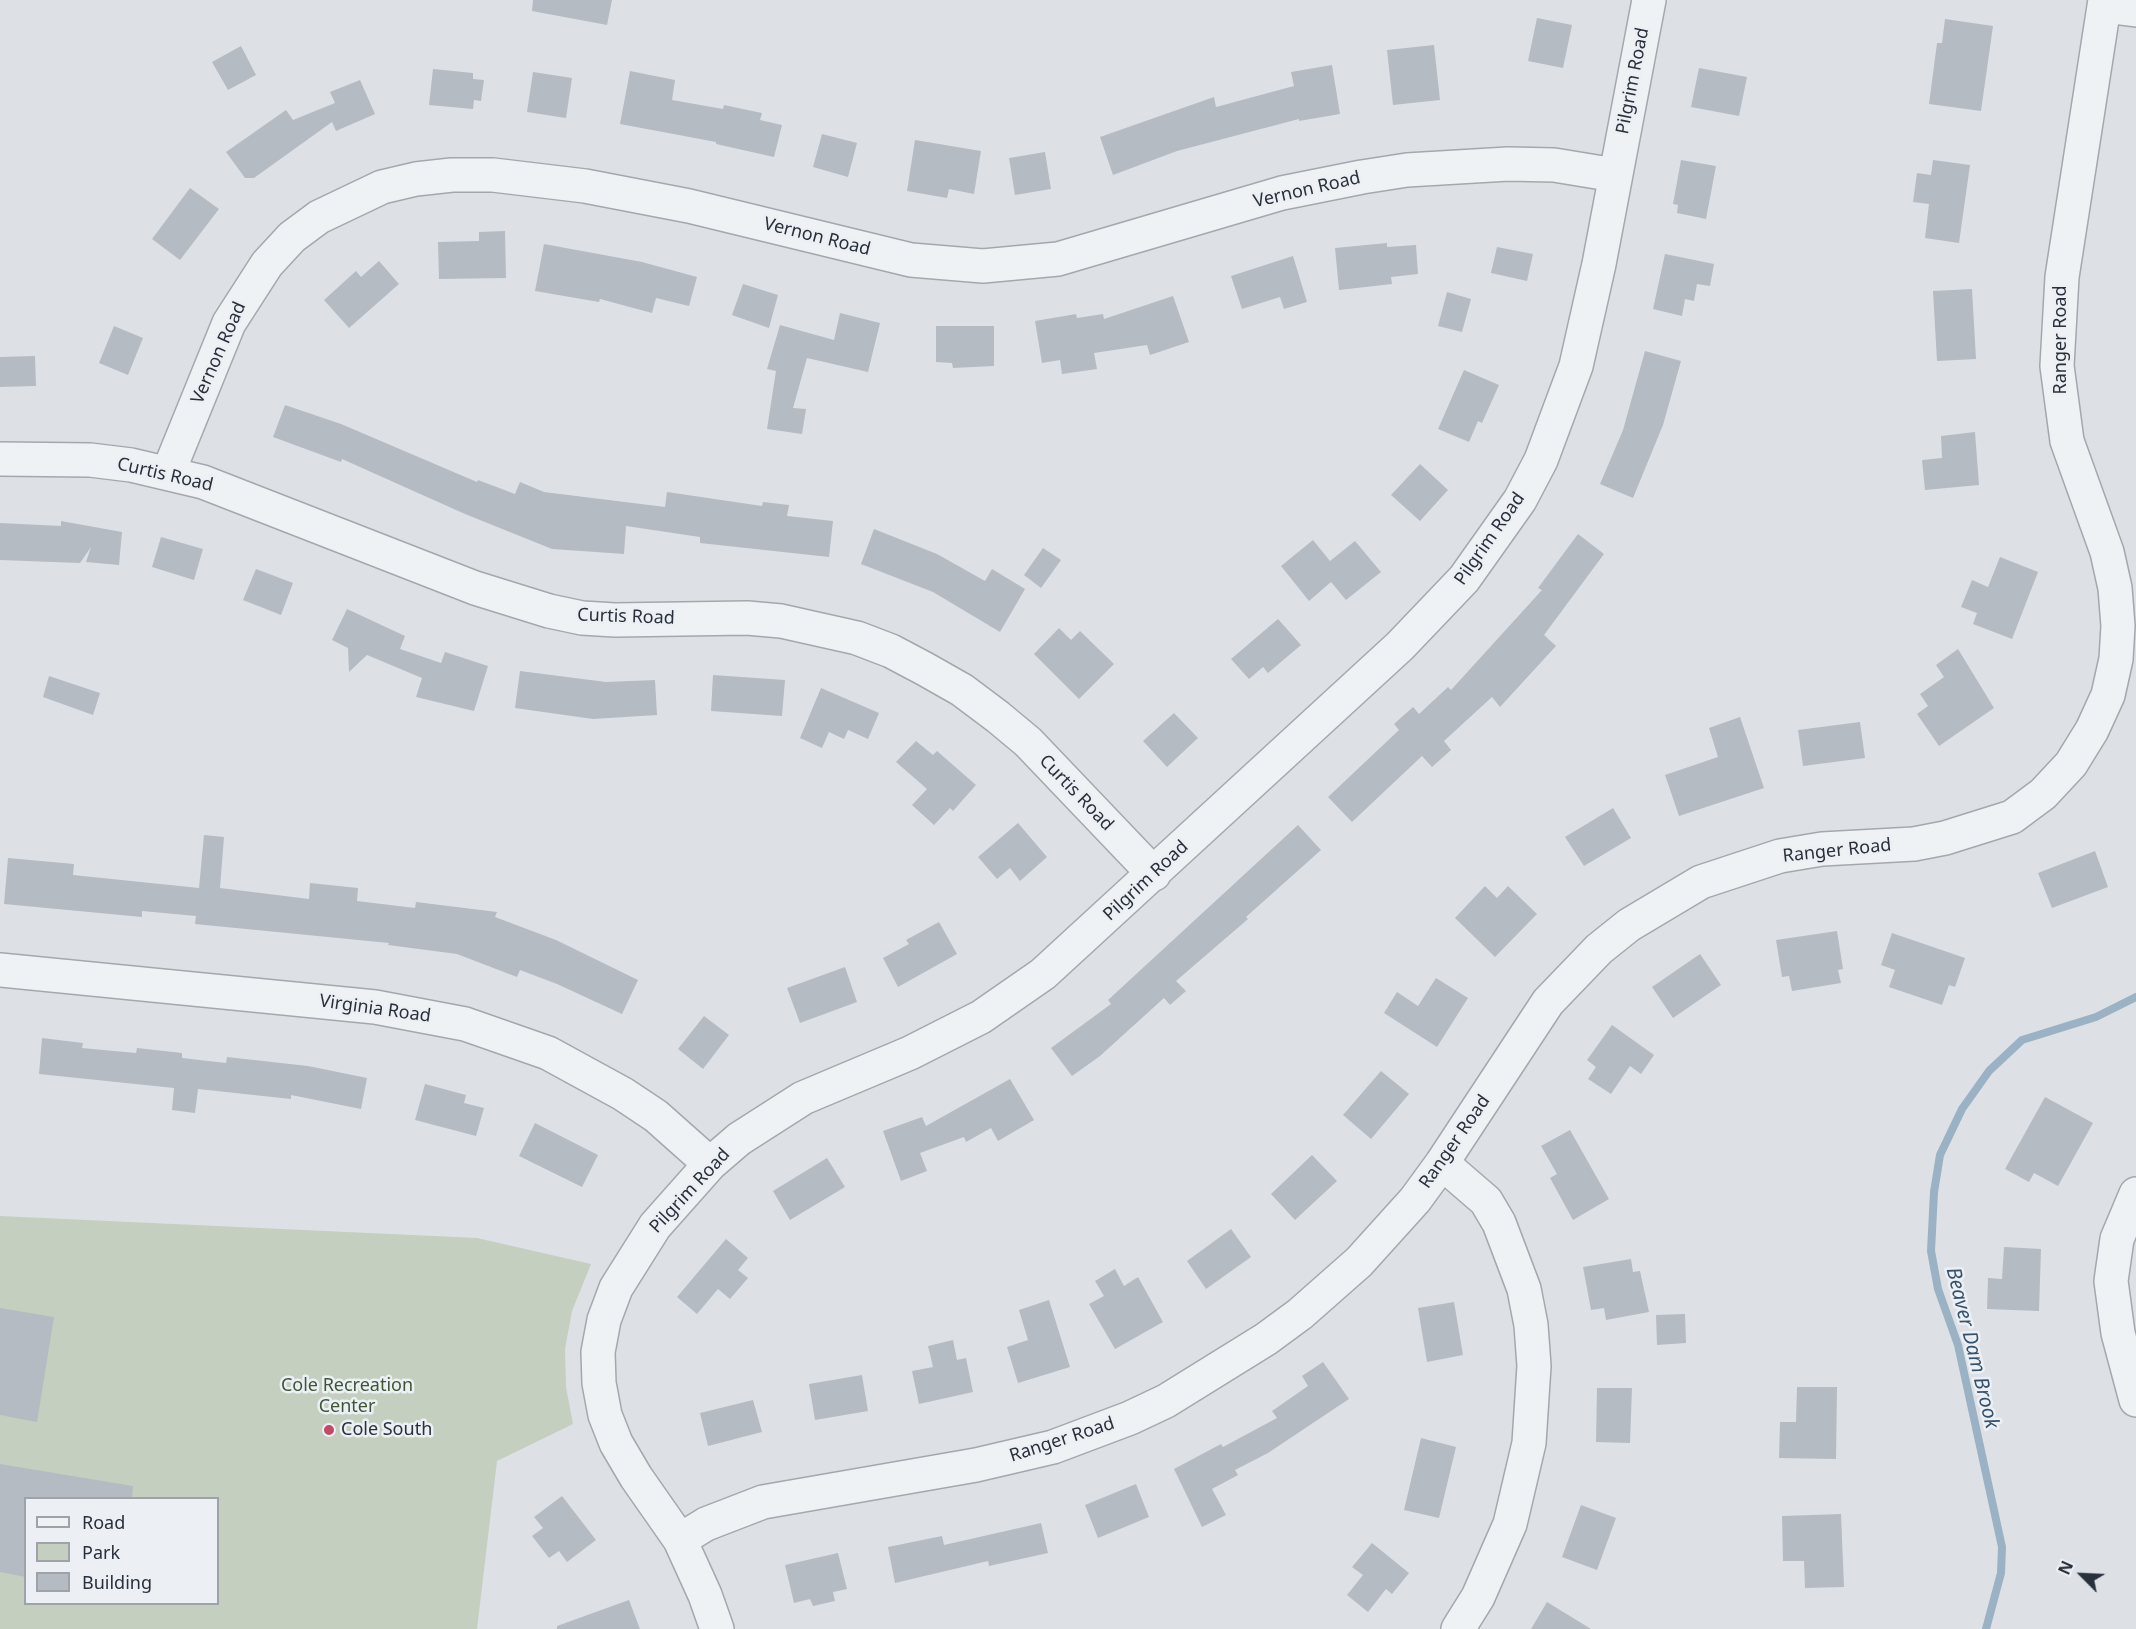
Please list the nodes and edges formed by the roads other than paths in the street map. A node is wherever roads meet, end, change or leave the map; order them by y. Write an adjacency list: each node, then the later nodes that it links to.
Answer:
1 (1648, 0): 3 (street, Pilgrim Road)
2 (2115, 5): 8 (street, Ranger Road)
3 (1615, 175): 5 (street, Vernon Road); 6 (street, Pilgrim Road)
4 (0, 459): 5 (street, Curtis Road)
5 (168, 473): 6 (street, Curtis Road)
6 (1154, 874): 9 (street, Pilgrim Road)
7 (0, 970): 9 (street, Virginia Road)
8 (1442, 1163): 12 (street, Ranger Road); 14 (street)
9 (710, 1164): 12 (street, Pilgrim Road)
10 (2136, 1194): 11 (street)
11 (2136, 1400)
12 (680, 1540): 13 (street, Pilgrim Road)
13 (717, 1629)
14 (1458, 1629)

